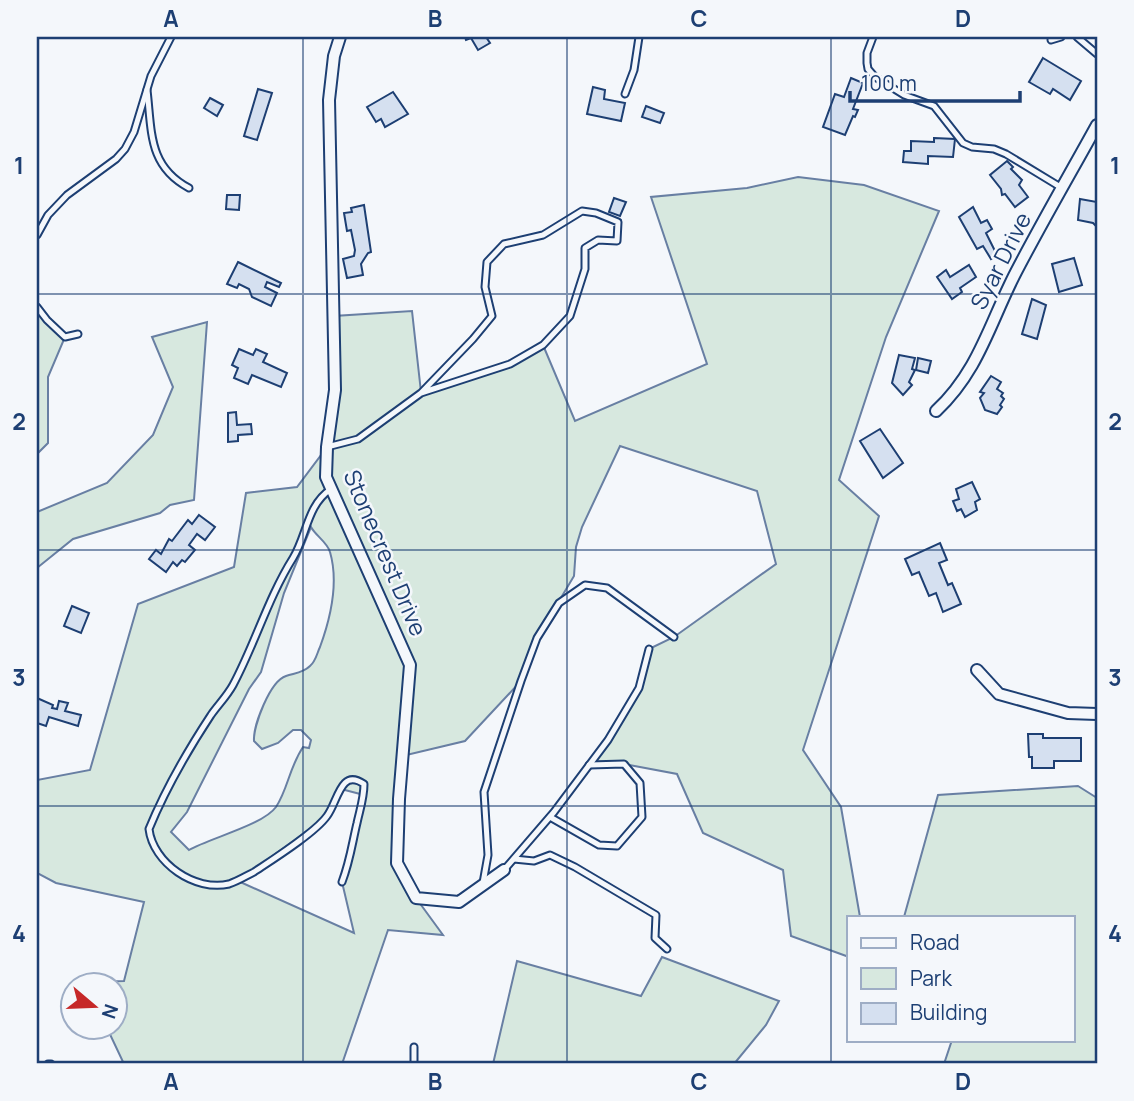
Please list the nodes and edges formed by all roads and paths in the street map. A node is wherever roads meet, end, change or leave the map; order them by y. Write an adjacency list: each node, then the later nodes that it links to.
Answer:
1 (171, 37): 9 (lane)
2 (340, 37): 21 (street, Stonecrest Drive)
3 (639, 37): 10 (lane)
4 (873, 37): 15 (lane)
5 (1061, 37): 7 (lane)
6 (1077, 37): 8 (lane)
7 (1051, 40)
8 (1097, 54)
9 (147, 87): 14 (lane); 16 (lane)
10 (625, 94)
11 (1097, 125): 12 (street, Syar Drive)
12 (1086, 146): 13 (street); 15 (street, Syar Drive)
13 (1097, 153)
14 (189, 188)
15 (1062, 188): 20 (street, Syar Drive)
16 (37, 235)
17 (37, 307): 18 (lane)
18 (78, 334)
19 (421, 393): 19 (lane); 21 (lane)
20 (936, 411)
21 (327, 447): 22 (street, Stonecrest Drive)
22 (331, 489): 31 (lane); 32 (street, Stonecrest Drive)
23 (674, 637): 32 (lane)
24 (649, 649): 27 (lane)
25 (976, 670): 26 (street)
26 (1097, 714)
27 (589, 765): 28 (lane); 28 (lane)
28 (550, 817): 29 (lane)
29 (514, 859): 30 (lane); 33 (lane)
30 (504, 870): 32 (street, Stonecrest Drive)
31 (342, 882)
32 (483, 886)
33 (667, 949)
34 (414, 1047): 35 (lane)
35 (414, 1064)

